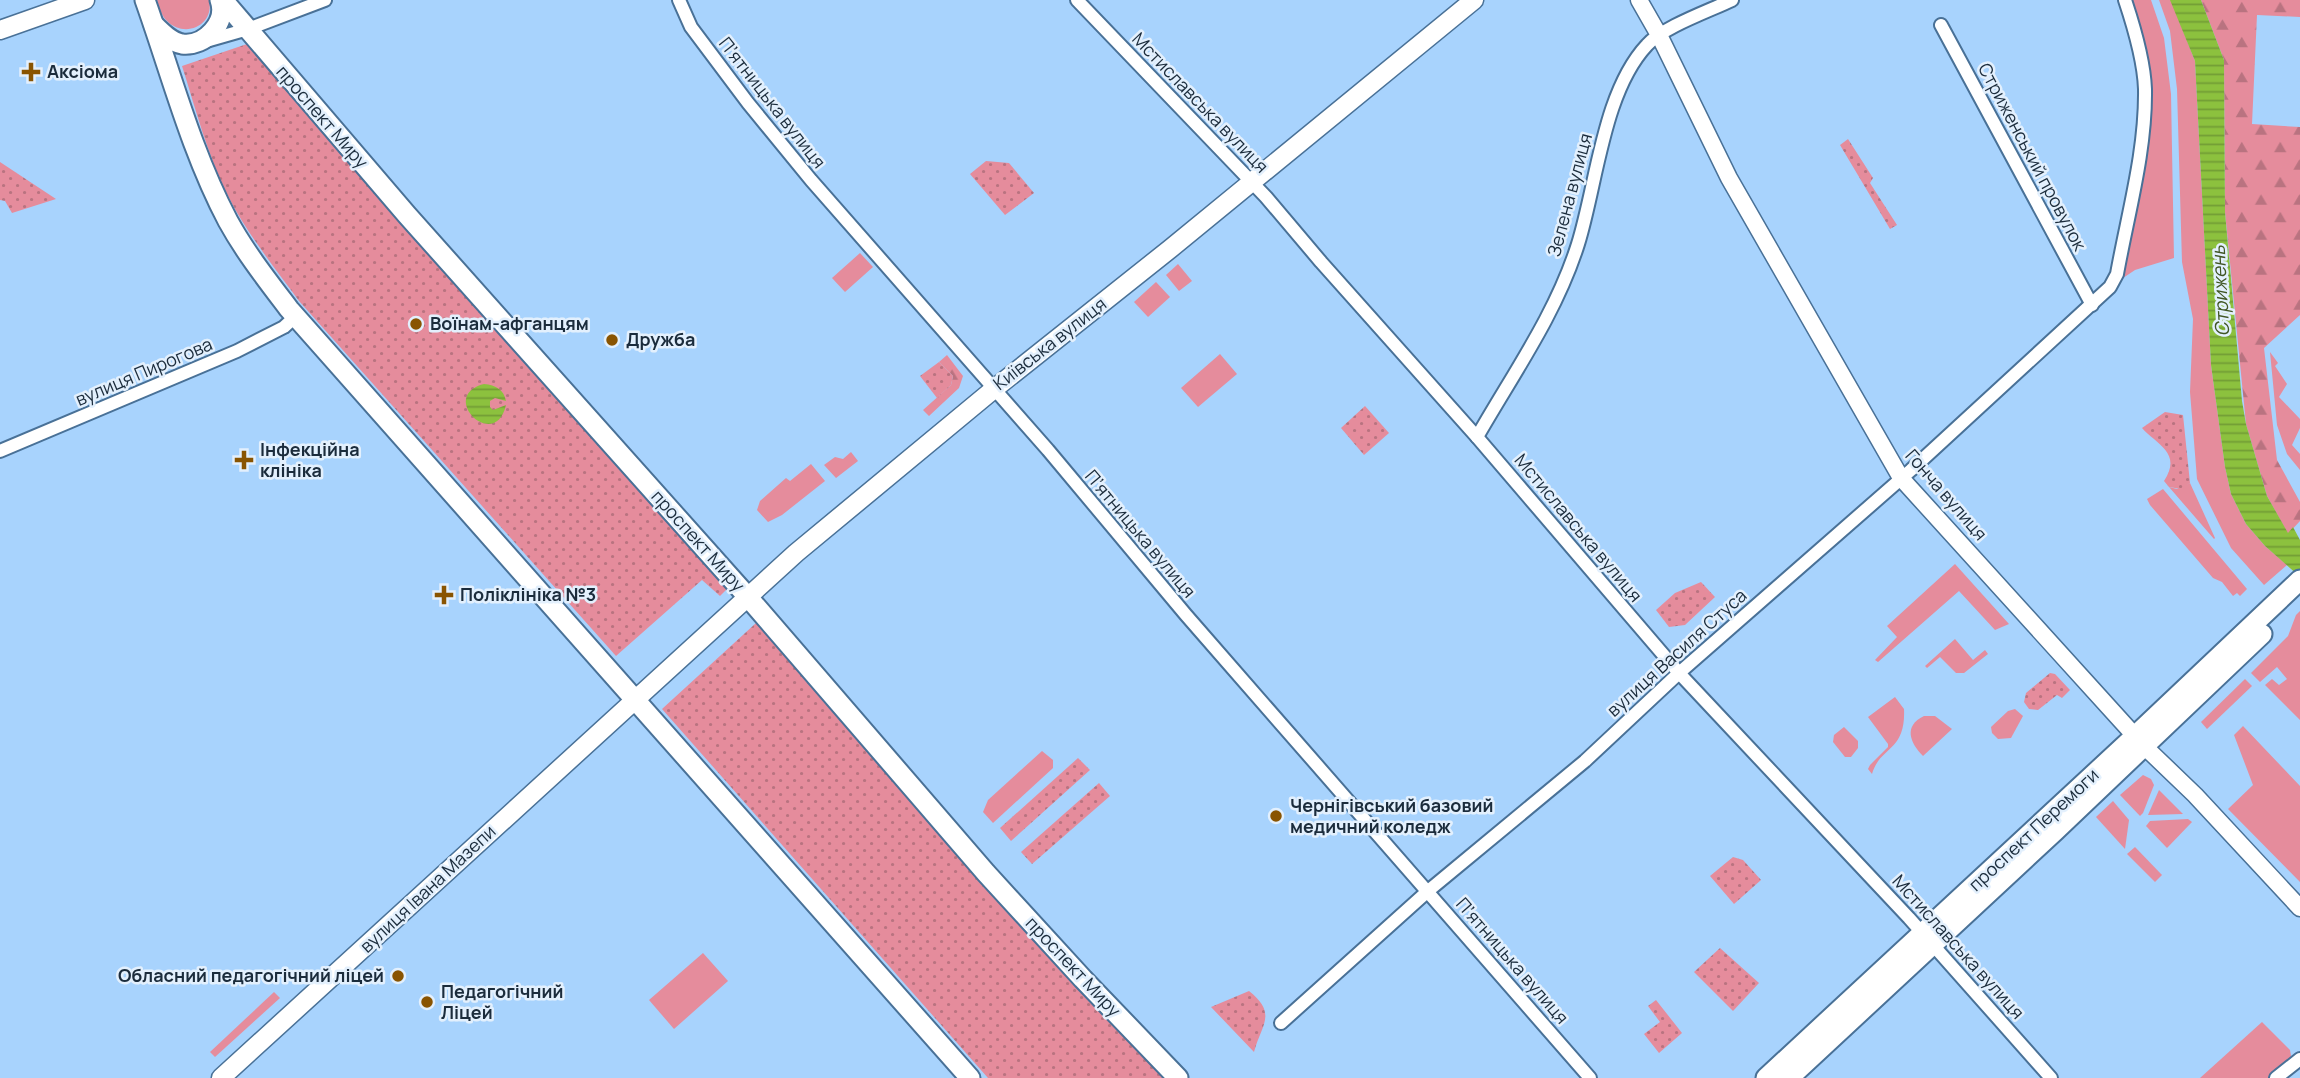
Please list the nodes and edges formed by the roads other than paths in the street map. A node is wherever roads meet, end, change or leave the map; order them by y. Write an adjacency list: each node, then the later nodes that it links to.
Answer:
1 (85, 0): 14 (main road)
2 (132, 0): 11 (main road)
3 (221, 0): 13 (main road, проспект Миру); 16 (main road)
4 (325, 0): 13 (street)
5 (679, 0): 20 (street, Пʼятницька вулиця)
6 (1077, 0): 17 (street, Мстиславська вулиця)
7 (1474, 0): 17 (main road, Київська вулиця)
8 (1639, 0): 15 (street, Гонча вулиця)
9 (1732, 0): 15 (street, Зелена вулиця)
10 (2125, 0): 18 (street, вулиця Василя Стуса)
11 (149, 13): 16 (main road); 19 (main road)
12 (1941, 25): 18 (street, Стриженський провулок)
13 (247, 29): 16 (street); 25 (main road, проспект Миру)
14 (0, 30)
15 (1659, 35): 21 (street, Зелена вулиця); 23 (street, Гонча вулиця)
16 (198, 43)
17 (1251, 182): 20 (main road, Київська вулиця); 21 (street, Мстиславська вулиця)
18 (2092, 304): 23 (street, вулиця Василя Стуса)
19 (296, 316): 22 (street, вулиця Пирогова); 28 (main road)
20 (994, 389): 25 (main road, Київська вулиця); 30 (street, Пʼятницька вулиця)
21 (1477, 437): 27 (street, Мстиславська вулиця)
22 (0, 451)
23 (1901, 478): 27 (street, вулиця Василя Стуса); 29 (street, Гонча вулиця)
24 (2300, 580): 26 (main road, проспект Перемоги)
25 (747, 596): 28 (main road, Київська вулиця); 37 (main road, проспект Миру)
26 (2292, 598): 29 (main road, проспект Перемоги)
27 (1679, 673): 30 (street, вулиця Василя Стуса); 32 (street, Мстиславська вулиця)
28 (635, 699): 35 (main road, вулиця Івана Мазепи); 36 (main road)
29 (2140, 741): 31 (street, Гонча вулиця); 32 (main road, проспект Перемоги)
30 (1428, 891): 33 (street, вулиця Василя Стуса); 38 (street, Пʼятницька вулиця)
31 (2300, 908)
32 (1927, 939): 39 (main road, проспект Перемоги); 40 (main road, проспект Перемоги); 41 (street, Мстиславська вулиця)
33 (1281, 1023)
34 (2300, 1059): 42 (street)
35 (221, 1078)
36 (970, 1078)
37 (1178, 1078)
38 (1590, 1078)
39 (1766, 1078)
40 (1789, 1078)
41 (2052, 1078)
42 (2276, 1078)

